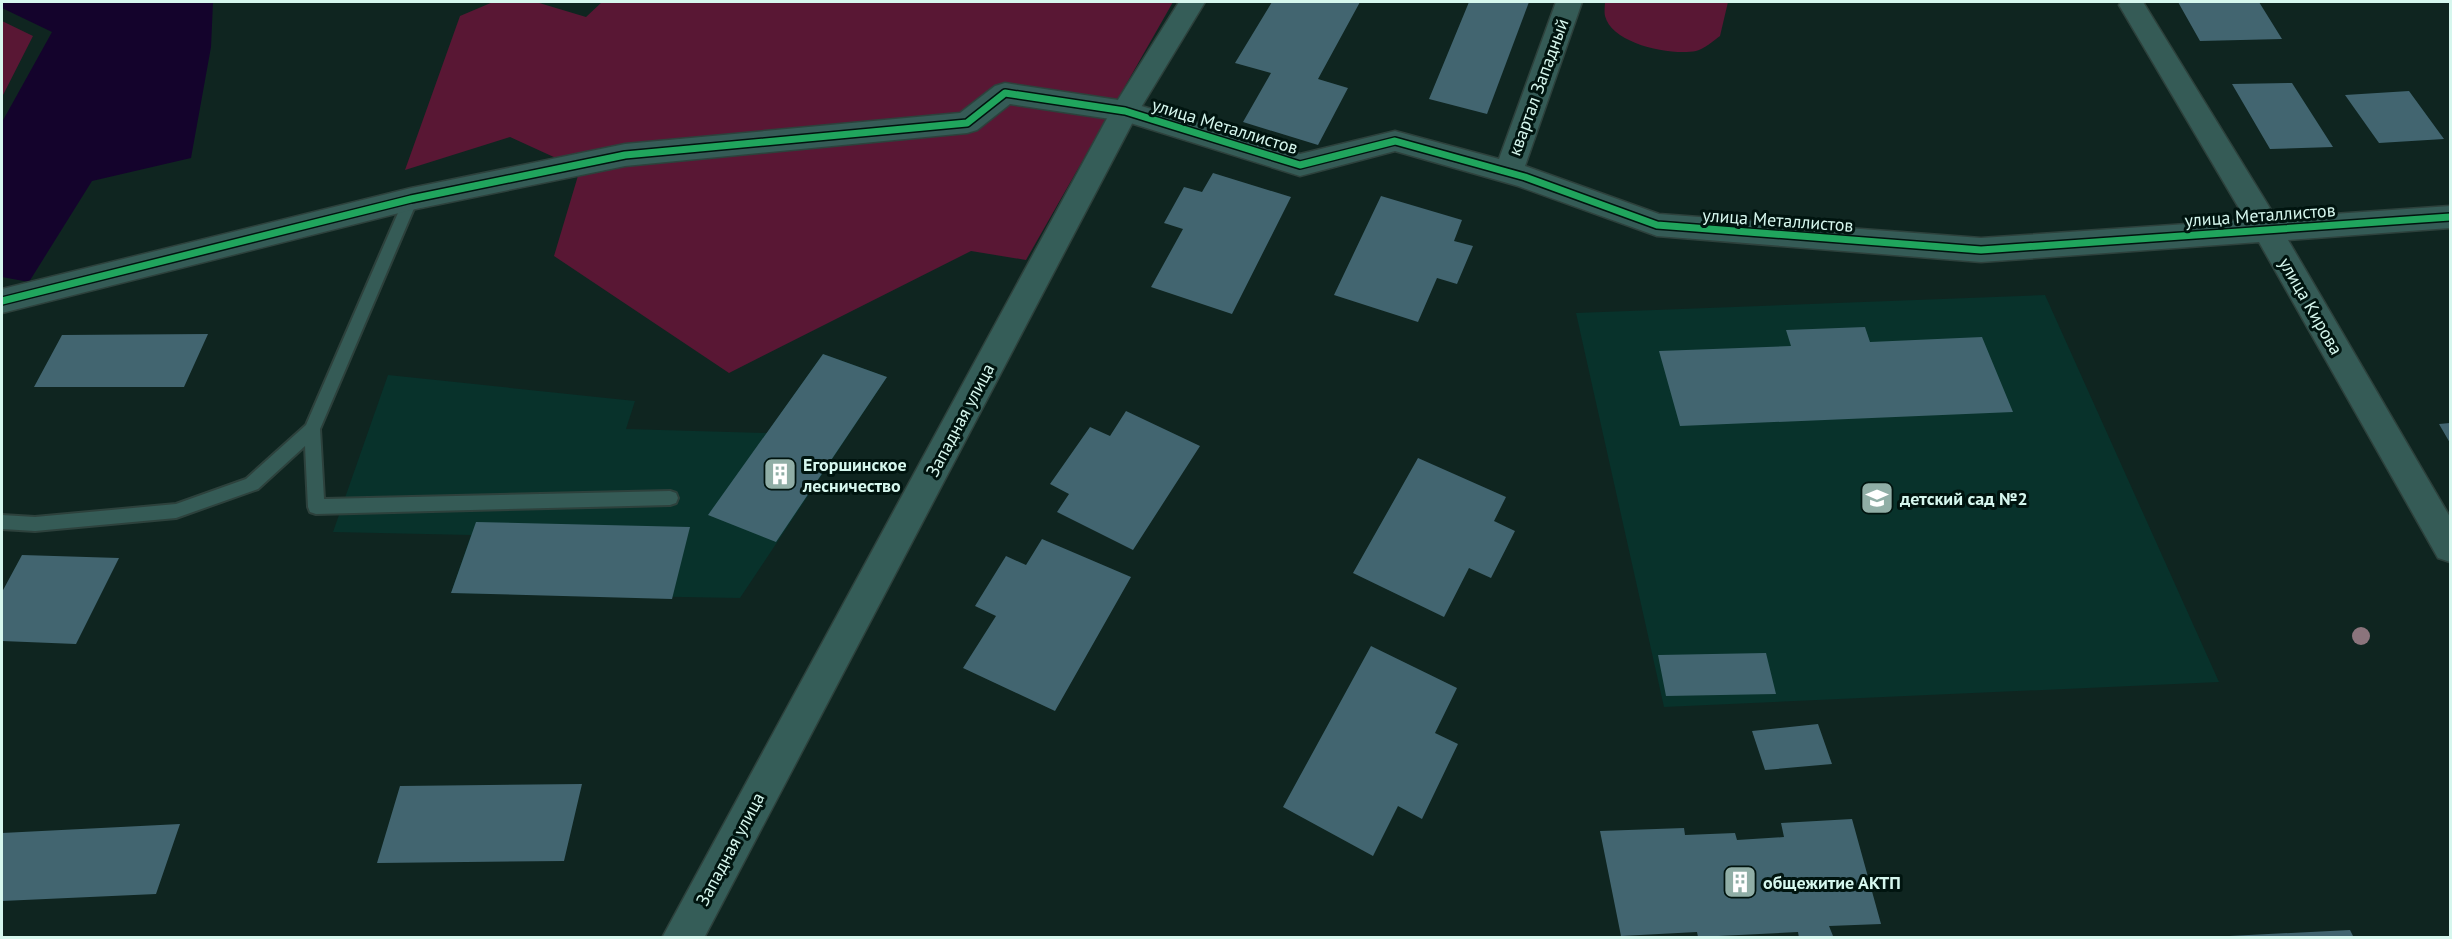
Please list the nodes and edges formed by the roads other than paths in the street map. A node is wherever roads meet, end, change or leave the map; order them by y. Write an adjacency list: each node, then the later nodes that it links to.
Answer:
1 (1192, 2): 4 (street, Западная улица)
2 (1569, 2): 5 (street, квартал Западный)
3 (2132, 5): 8 (street, улица Кирова)
4 (1125, 111): 5 (street, улица Металлистов); 6 (street, улица Металлистов); 14 (street, Западная улица)
5 (1508, 173): 8 (street, улица Металлистов)
6 (411, 199): 9 (street, улица Металлистов); 10 (lane)
7 (2451, 217): 8 (street, улица Металлистов)
8 (2267, 229): 13 (street, улица Кирова)
9 (2, 302)
10 (312, 429): 11 (lane); 12 (lane)
11 (670, 498)
12 (2, 522)
13 (2451, 546)
14 (682, 938)

